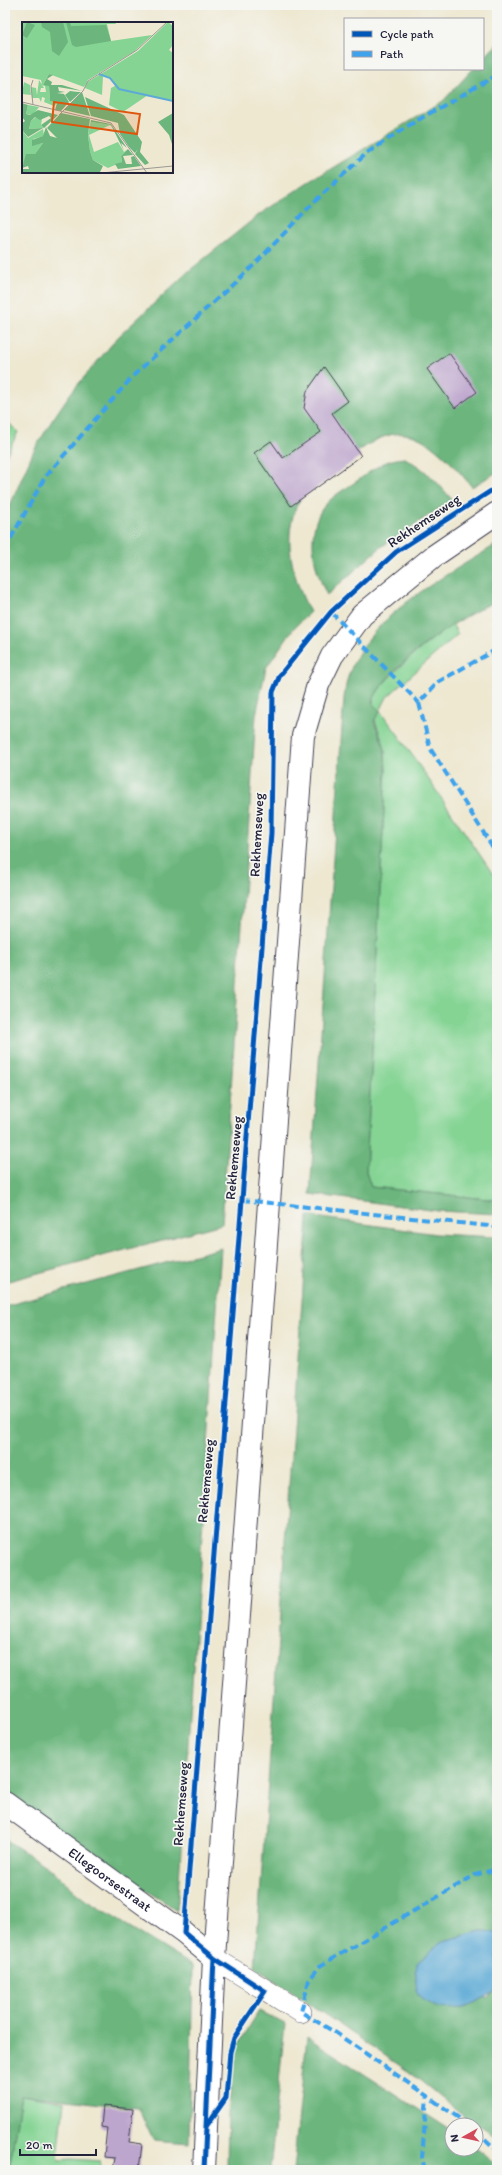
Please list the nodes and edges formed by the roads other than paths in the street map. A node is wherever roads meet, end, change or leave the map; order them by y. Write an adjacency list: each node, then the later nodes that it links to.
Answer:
1 (497, 513): 3 (street)
2 (5, 1803): 3 (street, Ellegoorsestraat)
3 (214, 1958): 4 (street); 5 (street)
4 (301, 2012)
5 (204, 2170)

